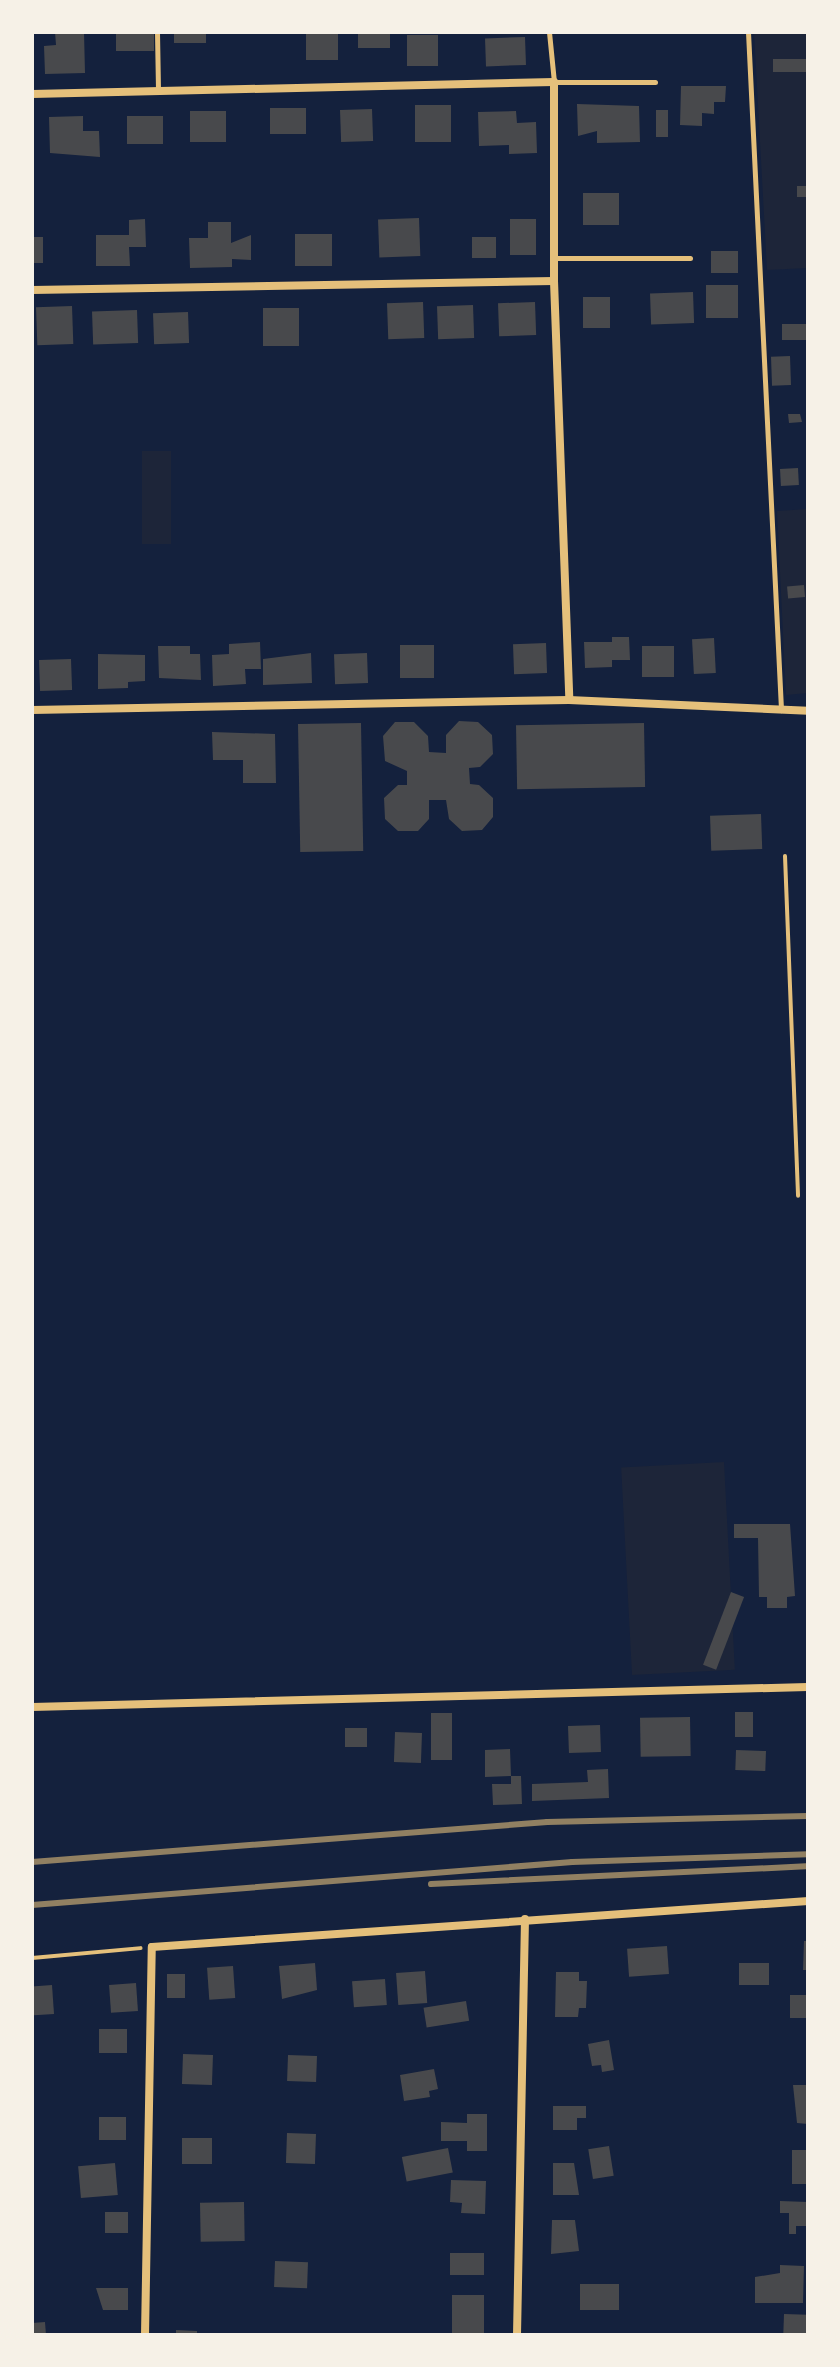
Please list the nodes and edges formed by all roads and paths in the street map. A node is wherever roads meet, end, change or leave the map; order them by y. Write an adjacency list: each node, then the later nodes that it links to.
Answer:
1 (157, 32): 6 (lane)
2 (549, 32): 4 (lane)
3 (748, 32): 15 (lane)
4 (554, 82): 5 (lane); 6 (street); 8 (street)
5 (655, 82)
6 (158, 91): 7 (street)
7 (32, 94)
8 (554, 258): 9 (lane); 10 (street)
9 (690, 258)
10 (554, 281): 11 (street); 12 (street)
11 (32, 290)
12 (569, 700): 13 (street); 15 (street)
13 (32, 710)
14 (808, 711): 15 (street)
15 (781, 712)
16 (785, 856): 17 (path)
17 (798, 1196)
18 (808, 1687): 19 (street)
19 (32, 1707)
20 (808, 1901): 21 (street)
21 (525, 1919): 22 (street); 25 (street)
22 (152, 1947): 23 (path); 24 (street)
23 (32, 1958)
24 (145, 2335)
25 (517, 2335)

